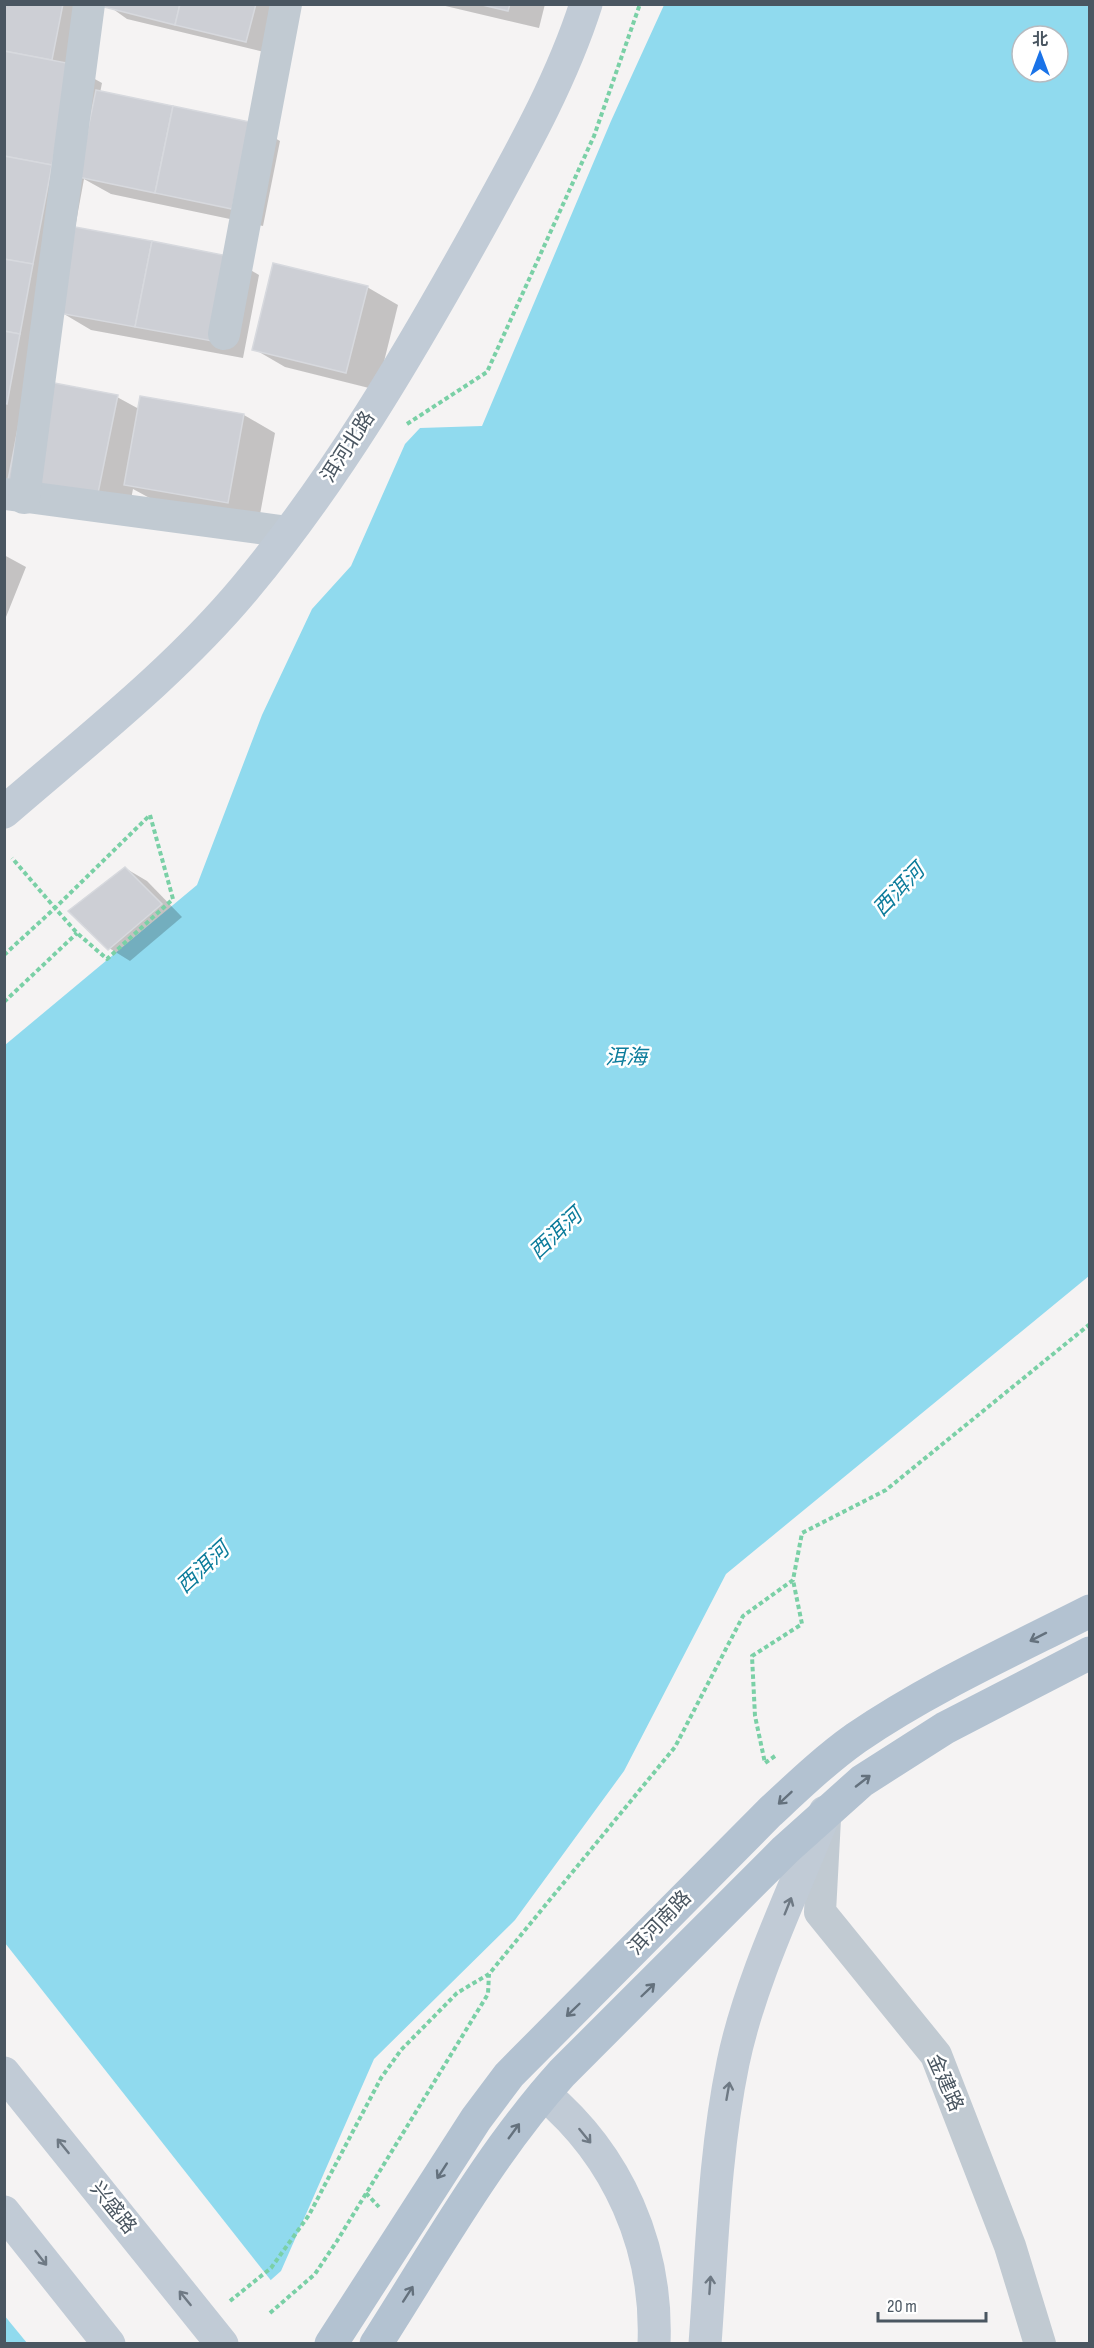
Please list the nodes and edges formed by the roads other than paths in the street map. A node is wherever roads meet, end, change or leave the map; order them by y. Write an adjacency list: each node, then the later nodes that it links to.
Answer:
1 (90, 4): 5 (street)
2 (286, 4): 4 (street)
3 (586, 4): 6 (street, 洱河北路)
4 (224, 334)
5 (14, 496): 6 (street)
6 (288, 532): 7 (street, 洱河北路)
7 (4, 812)
8 (1089, 1611): 11 (main road, 洱河南路, one-way to 11)
9 (1089, 1653): 10 (main road, 洱河南路, one-way to 9)
10 (825, 1812): 13 (main road, 洱河南路, one-way to 10); 20 (street, one-way to 10); 21 (street, 金建路)
11 (512, 2072): 13 (main road); 17 (main road, 洱河南路, one-way to 17)
12 (4, 2073): 16 (street, 兴盛路, one-way to 12, bridge)
13 (544, 2094): 18 (main road, 洱河南路, one-way to 13); 19 (street, one-way to 19)
14 (4, 2212): 15 (street, one-way to 15)
15 (109, 2343)
16 (222, 2343)
17 (331, 2343)
18 (376, 2343)
19 (654, 2343)
20 (705, 2343)
21 (1040, 2343)

